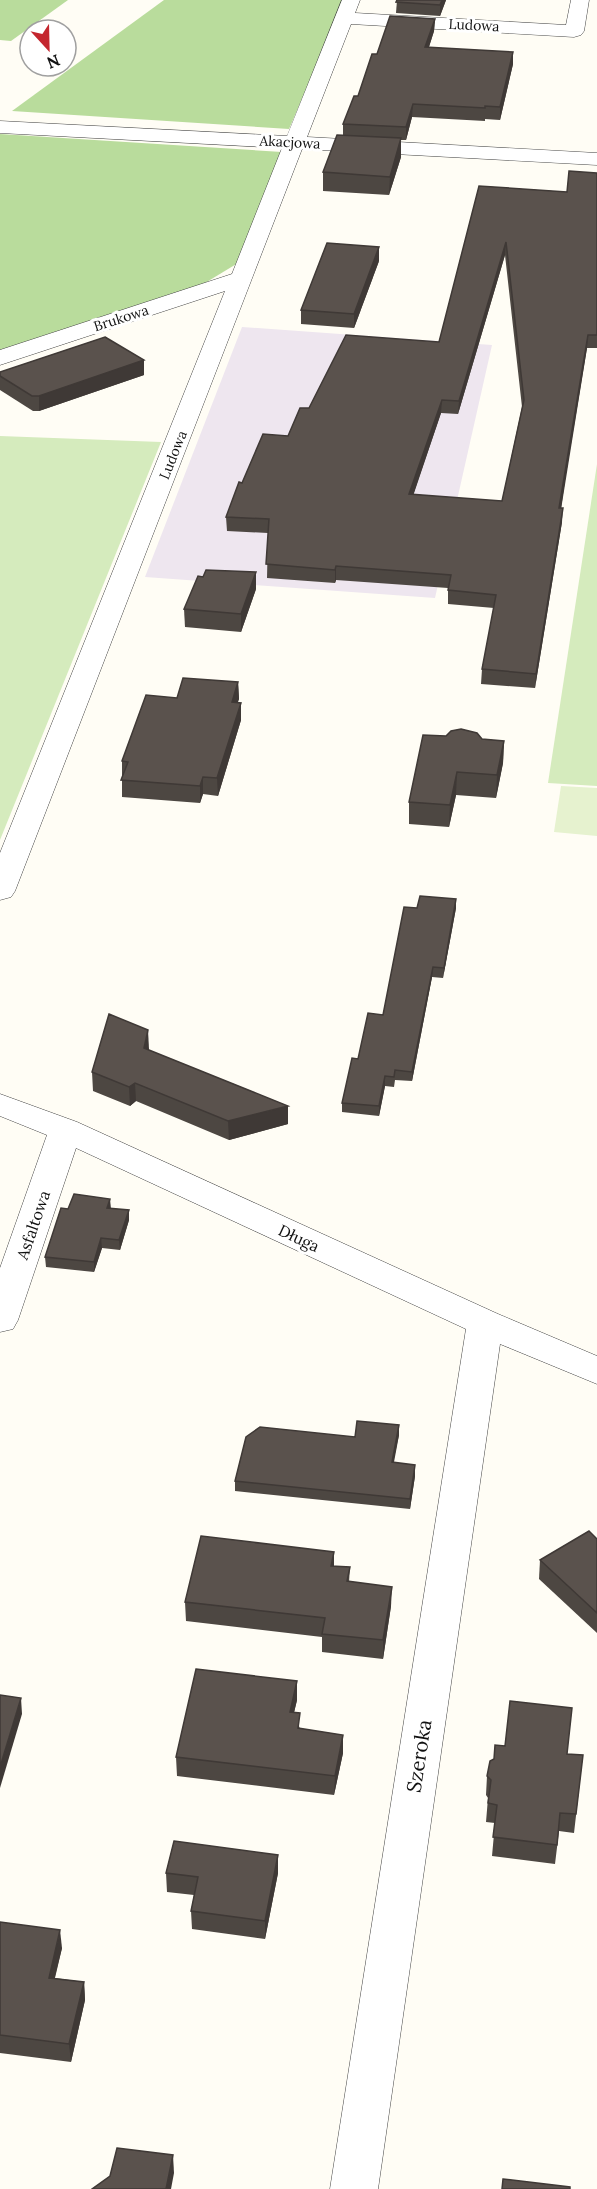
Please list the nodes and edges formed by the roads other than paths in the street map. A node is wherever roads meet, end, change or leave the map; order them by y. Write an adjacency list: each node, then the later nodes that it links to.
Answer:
1 (351, 0): 3 (street, Ludowa)
2 (580, 0): 3 (street, Ludowa)
3 (343, 18): 5 (street, Ludowa)
4 (0, 126): 5 (street, Akacjowa)
5 (296, 143): 6 (street, Akacjowa); 7 (street, Ludowa)
6 (597, 159)
7 (243, 278): 8 (street, Brukowa); 9 (street, Ludowa)
8 (0, 357)
9 (0, 891)
10 (0, 1104): 11 (street, Długa)
11 (66, 1130): 12 (street, Asfaltowa); 13 (street, Długa)
12 (0, 1320)
13 (485, 1323): 14 (street, Długa); 15 (street, Szeroka)
14 (597, 1371)
15 (354, 2189)

